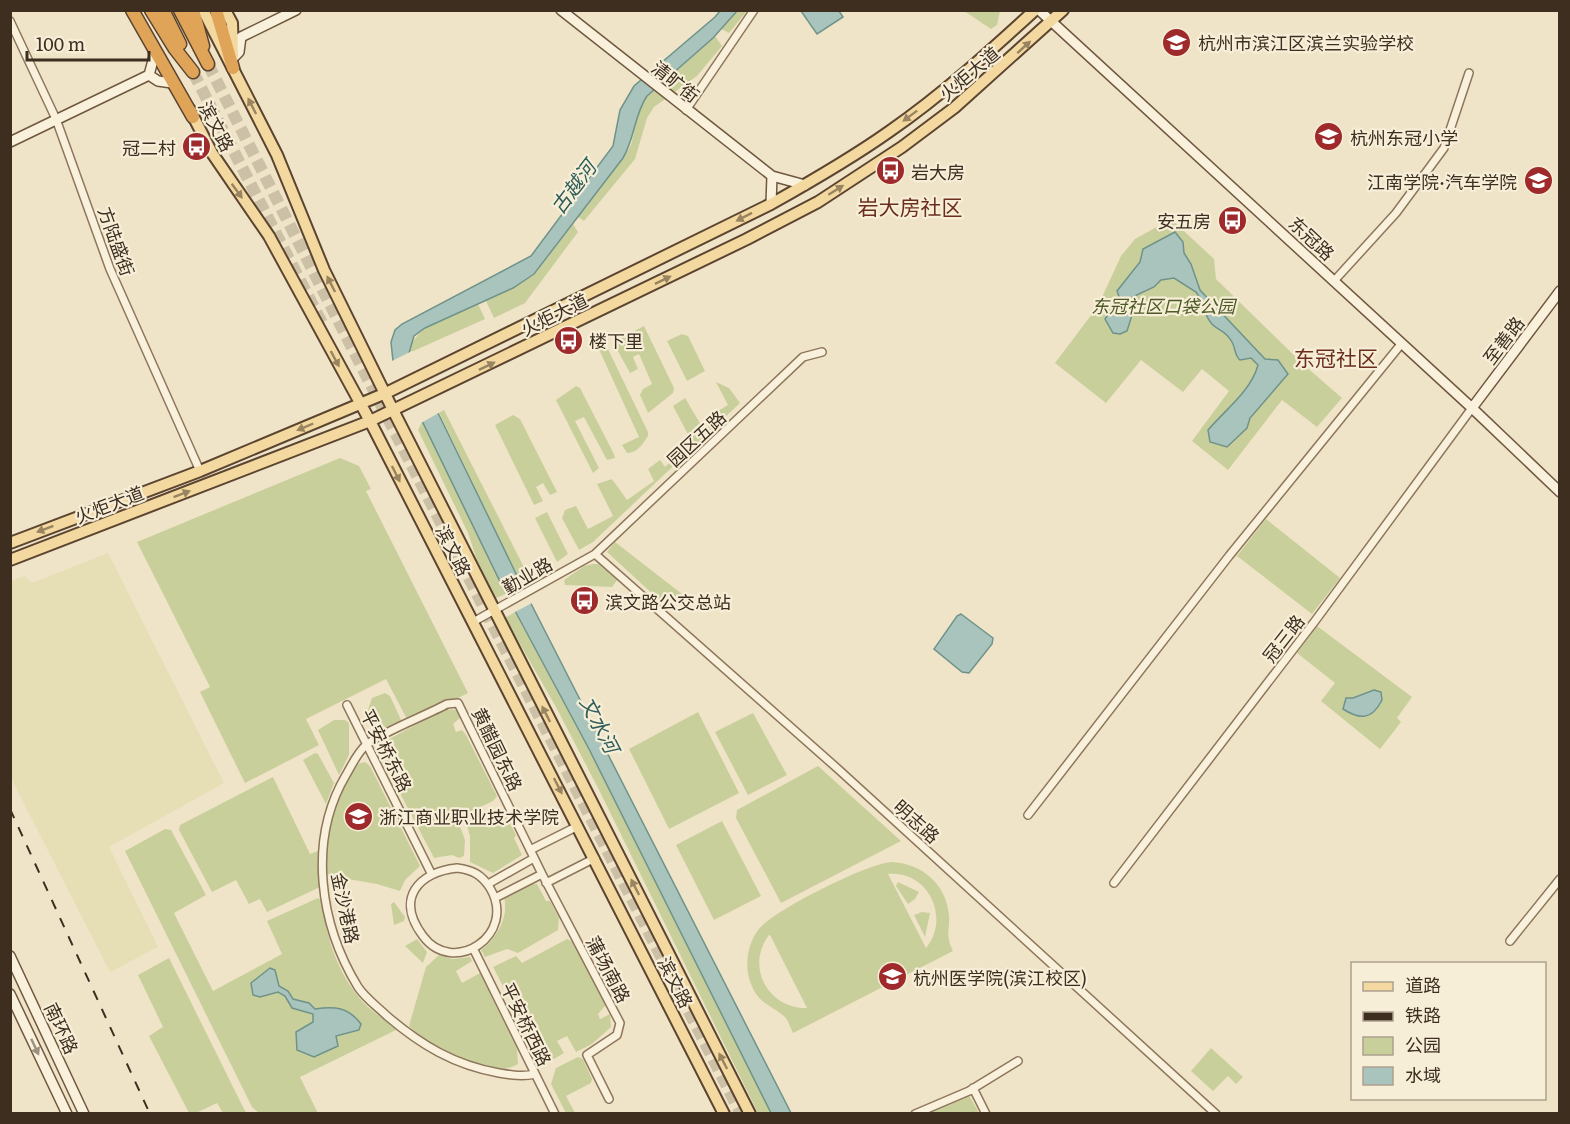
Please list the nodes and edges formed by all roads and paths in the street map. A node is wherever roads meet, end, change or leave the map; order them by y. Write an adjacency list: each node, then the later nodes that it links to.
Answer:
1 (132, 10): 19 (highway)
2 (139, 10): 25 (main road, 滨文路)
3 (151, 10): 4 (highway)
4 (163, 10)
5 (180, 10): 6 (highway)
6 (193, 10)
7 (202, 10): 20 (main road, 滨文路)
8 (216, 10): 20 (highway)
9 (225, 10): 17 (main road)
10 (296, 10): 18 (main road)
11 (561, 10): 24 (main road, 清旷街)
12 (754, 10): 24 (street)
13 (1037, 10): 16 (main road, 东冠路); 29 (main road, 火炬大道, one-way to 29)
14 (1063, 10): 16 (main road, 火炬大道)
15 (10, 21): 26 (street, 方陆盛街)
16 (1052, 21): 32 (main road, 火炬大道, one-way to 16); 33 (main road, 东冠路)
17 (232, 28): 18 (main road); 20 (main road)
18 (241, 37): 20 (main road)
19 (155, 52): 22 (main road); 23 (highway)
20 (233, 63): 37 (main road, 滨文路, one-way to 20)
21 (1469, 73): 33 (street)
22 (149, 75): 23 (main road); 26 (main road)
23 (172, 82): 25 (highway)
24 (686, 110): 28 (main road, 清旷街)
25 (194, 117): 38 (main road, 滨文路, one-way to 38)
26 (56, 119): 27 (main road); 42 (street, 方陆盛街)
27 (10, 142)
28 (772, 176): 29 (main road, 清旷街); 30 (main road)
29 (805, 185): 30 (main road, 火炬大道)
30 (771, 204): 31 (main road, 火炬大道, one-way to 31)
31 (707, 236): 32 (main road); 37 (main road, 火炬大道)
32 (715, 255): 40 (main road, 火炬大道, one-way to 32)
33 (1334, 281): 35 (main road, 东冠路)
34 (1560, 291): 39 (main road, 至善路)
35 (1402, 343): 39 (main road, 东冠路); 51 (street)
36 (822, 352): 45 (street, 园区五路)
37 (386, 393): 38 (main road, 火炬大道); 40 (main road, 滨文路)
38 (358, 403): 41 (main road, 滨文路); 42 (main road, 火炬大道, one-way to 42)
39 (1472, 408): 43 (main road, 东冠路); 60 (street, 冠三路)
40 (393, 410): 41 (main road, 火炬大道); 47 (main road, 滨文路)
41 (370, 421): 46 (main road, 火炬大道, one-way to 41); 48 (main road, 滨文路, one-way to 48)
42 (200, 471): 44 (main road, 火炬大道, one-way to 44)
43 (1560, 492)
44 (10, 543)
45 (595, 554): 47 (street, 勤业路); 78 (street, 明志路)
46 (10, 560)
47 (499, 608): 48 (street, 勤业路); 75 (main road, 滨文路, one-way to 47)
48 (473, 622): 52 (main road, 滨文路, one-way to 52)
49 (347, 705): 50 (street, 平安桥东路)
50 (367, 745): 53 (street, 黄醋园东路); 56 (street, 平安桥东路); 68 (street, 金沙港路)
51 (1028, 815)
52 (578, 826): 53 (street); 55 (main road, 滨文路)
53 (530, 850): 54 (street, 黄醋园东路)
54 (534, 858): 57 (street, 黄醋园东路); 61 (street)
55 (596, 858): 59 (street); 71 (main road, 滨文路)
56 (431, 873): 61 (street); 64 (street)
57 (542, 874): 59 (street, 蒲场南路); 62 (street)
58 (1560, 879): 63 (street)
59 (546, 883): 70 (street, 蒲场南路)
60 (1114, 883)
61 (488, 884): 62 (street)
62 (495, 898): 64 (street)
63 (1510, 941)
64 (473, 948): 68 (street, 平安桥西路)
65 (10, 956): 73 (main road, 南环路)
66 (10, 994): 72 (main road, 南环路, one-way to 72)
67 (1018, 1061): 69 (street)
68 (535, 1074): 74 (street, 平安桥西路)
69 (973, 1088): 76 (street); 77 (street)
70 (609, 1099)
71 (720, 1112)
72 (67, 1113)
73 (84, 1113)
74 (555, 1113)
75 (750, 1113)
76 (915, 1113)
77 (986, 1113)
78 (1216, 1113)

